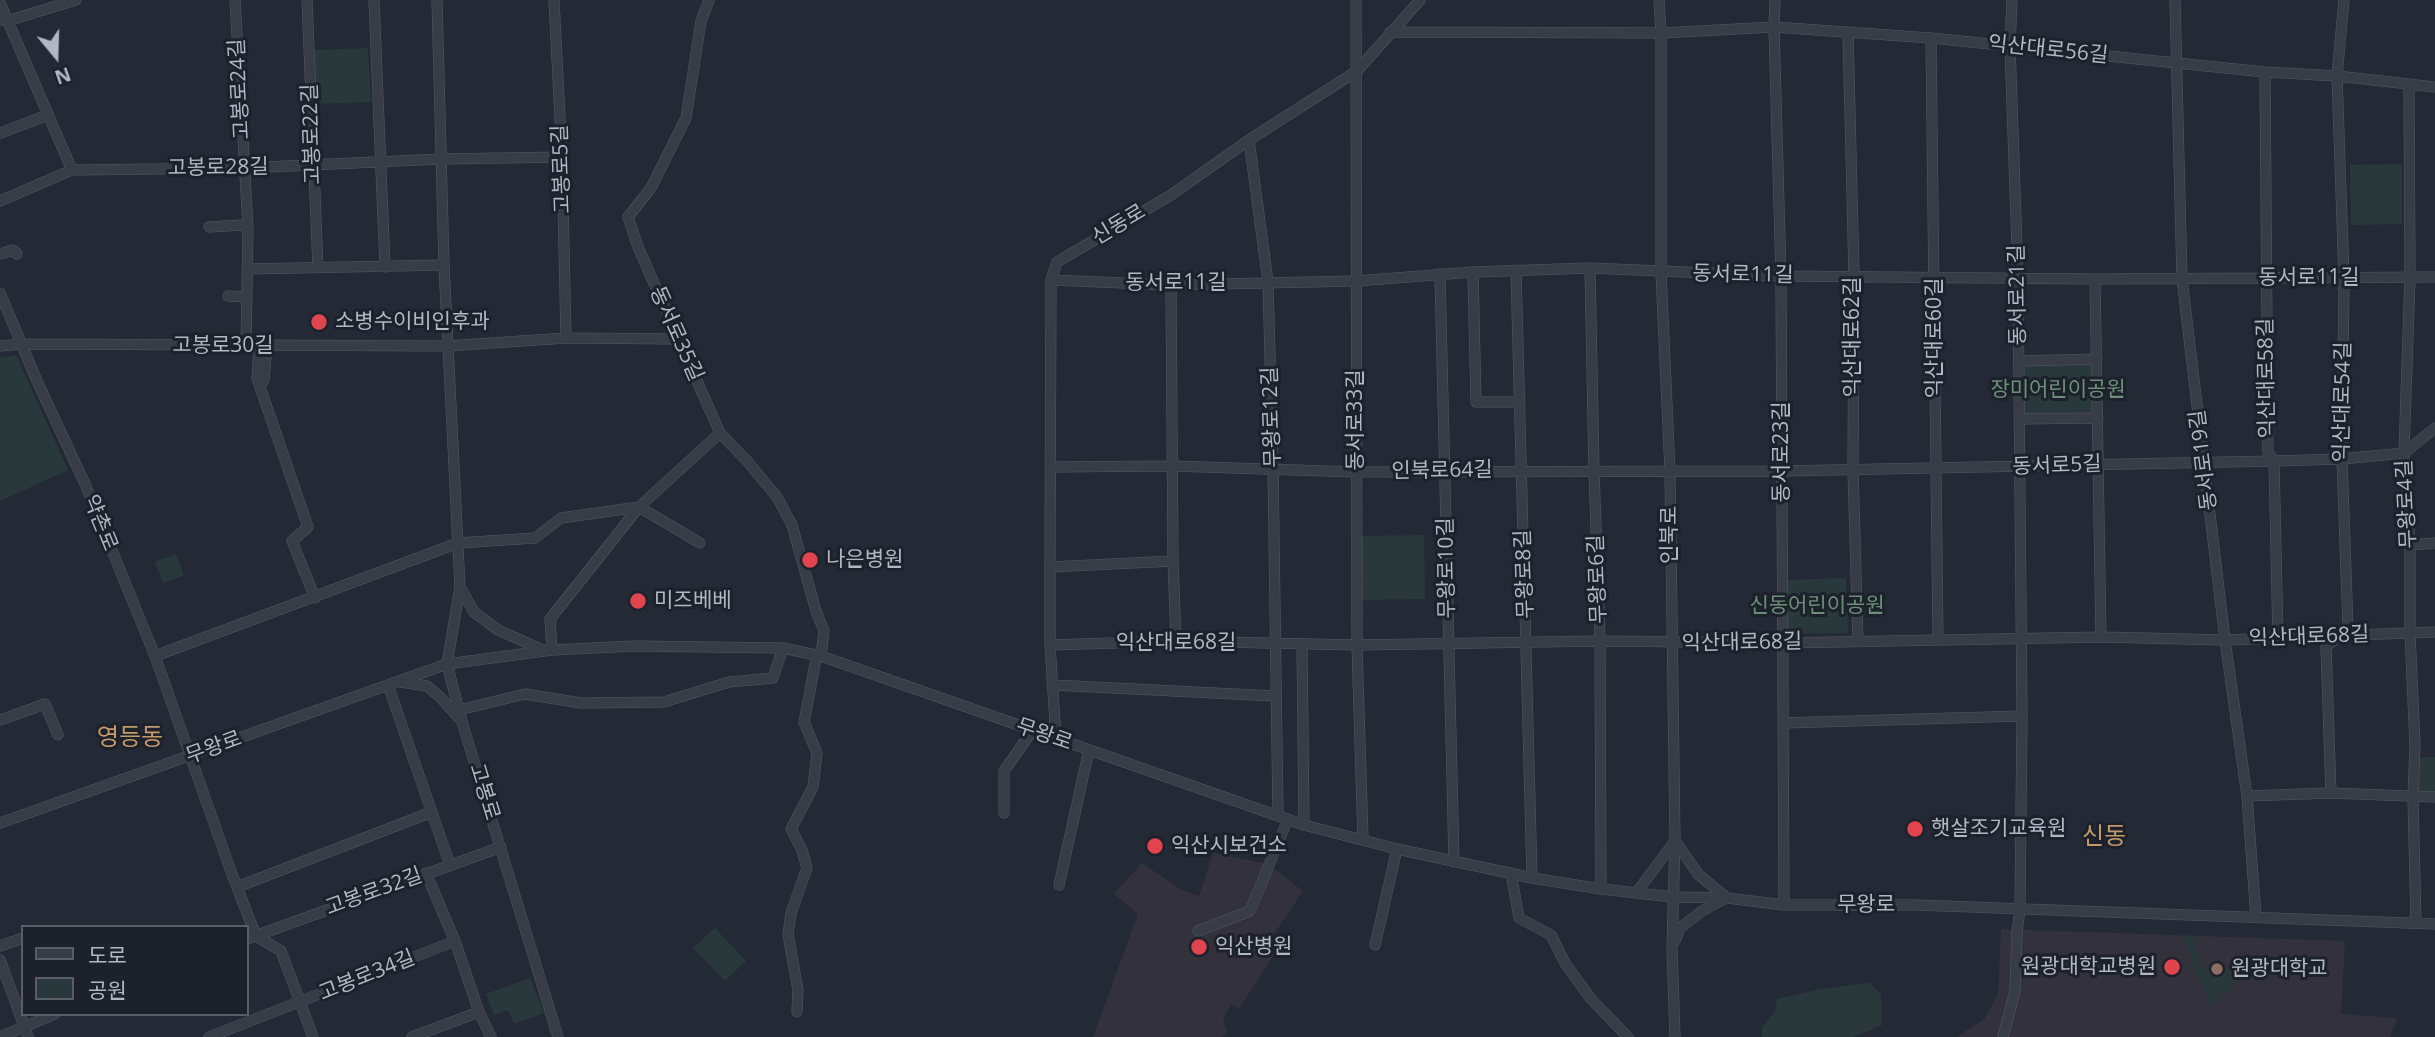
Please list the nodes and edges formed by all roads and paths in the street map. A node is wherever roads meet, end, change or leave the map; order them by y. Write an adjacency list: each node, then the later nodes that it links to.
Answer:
1 (76, 0): 16 (street)
2 (235, 0): 36 (street, 고봉로24길)
3 (307, 0): 35 (street, 고봉로22길)
4 (374, 0): 34 (street)
5 (437, 0): 33 (street, 고봉로)
6 (554, 0): 32 (street, 고봉로5길)
7 (709, 0): 70 (street, 동서로35길)
8 (1356, 0): 24 (street, 동서로33길)
9 (1659, 0): 20 (street, 인북로)
10 (1775, 0): 17 (street, 동서로23길)
11 (2012, 0): 22 (street, 동서로21길)
12 (2175, 0): 23 (street, 동서로19길)
13 (2344, 0): 26 (street, 익산대로54길)
14 (1416, 2): 18 (street, 신동로)
15 (0, 3): 16 (street)
16 (4, 20): 29 (street)
17 (1774, 27): 19 (street, 익산대로56길); 20 (street, 익산대로56길); 52 (street, 동서로23길)
18 (1390, 32): 20 (street); 24 (street, 신동로)
19 (1848, 32): 21 (street, 익산대로56길); 53 (street, 익산대로62길)
20 (1661, 33): 50 (street, 인북로)
21 (1931, 38): 22 (street, 익산대로56길); 57 (street, 익산대로60길)
22 (2010, 46): 23 (street, 익산대로56길); 54 (street, 동서로21길)
23 (2177, 63): 25 (street, 익산대로56길); 60 (street, 동서로19길)
24 (1357, 71): 31 (street, 신동로); 63 (street, 동서로33길)
25 (2265, 72): 26 (street, 익산대로56길); 58 (street, 익산대로58길)
26 (2337, 76): 27 (street, 익산대로56길); 61 (street, 익산대로54길)
27 (2409, 85): 28 (street, 익산대로56길); 55 (street, 무왕로4길)
28 (2435, 87)
29 (48, 115): 30 (street); 37 (street)
30 (0, 133)
31 (1249, 140): 62 (street, 신동로); 64 (street, 무왕로12길)
32 (562, 157): 33 (street); 69 (street, 고봉로5길)
33 (441, 159): 34 (street, 고봉로28길); 43 (street, 고봉로)
34 (381, 163): 35 (street, 고봉로28길); 44 (street)
35 (313, 164): 36 (street, 고봉로28길); 45 (street, 고봉로22길)
36 (244, 168): 37 (street, 고봉로28길); 40 (street, 고봉로24길)
37 (72, 170): 38 (street, 고봉로28길)
38 (0, 201)
39 (209, 226): 40 (street)
40 (248, 227): 47 (street, 고봉로24길)
41 (0, 254): 42 (street)
42 (17, 254)
43 (444, 265): 44 (street); 74 (street, 고봉로)
44 (385, 267): 45 (street)
45 (318, 268): 47 (street)
46 (1590, 268): 48 (street, 동서로11길); 50 (street, 동서로11길); 96 (street, 무왕로6길)
47 (247, 269): 68 (street, 고봉로24길)
48 (1516, 270): 49 (street, 동서로11길); 78 (street, 무왕로8길)
49 (1473, 272): 51 (street, 동서로11길); 78 (street)
50 (1661, 273): 52 (street, 동서로11길); 97 (street, 인북로)
51 (1440, 274): 63 (street, 동서로11길); 95 (street, 무왕로10길)
52 (1781, 276): 53 (street, 동서로11길); 98 (street, 동서로23길)
53 (1854, 276): 57 (street, 동서로11길); 94 (street, 익산대로62길)
54 (2018, 277): 57 (street, 동서로11길); 59 (street, 동서로11길); 77 (street, 동서로21길)
55 (2410, 277): 56 (street, 동서로11길); 61 (street, 동서로11길); 83 (street, 무왕로4길)
56 (2435, 277)
57 (1935, 278): 92 (street, 익산대로60길)
58 (2266, 278): 60 (street, 동서로11길); 61 (street, 동서로11길); 85 (street, 익산대로58길)
59 (2095, 279): 60 (street, 동서로11길); 76 (street)
60 (2182, 279): 86 (street, 동서로19길)
61 (2344, 279): 84 (street, 익산대로54길)
62 (1051, 280): 65 (street, 동서로11길); 89 (street)
63 (1356, 281): 64 (street, 동서로11길); 99 (street, 동서로33길)
64 (1268, 282): 65 (street, 동서로11길); 90 (street, 무왕로12길)
65 (1171, 285): 88 (street)
66 (0, 293): 71 (street, 약촌로)
67 (228, 296): 68 (street)
68 (246, 297): 75 (street, 고봉로24길)
69 (566, 338): 70 (street); 74 (street)
70 (678, 339): 82 (street, 동서로35길)
71 (22, 344): 72 (street, 고봉로30길); 75 (street, 고봉로30길); 131 (street, 약촌로)
72 (0, 346)
73 (263, 346): 74 (street, 고봉로30길); 75 (street, 고봉로30길); 108 (street)
74 (447, 346): 101 (street, 고봉로)
75 (246, 347)
76 (2097, 359): 77 (street); 79 (street)
77 (2019, 361): 80 (street, 동서로21길)
78 (1520, 402): 93 (street, 무왕로8길)
79 (2098, 418): 80 (street); 87 (street)
80 (2020, 419): 91 (street, 동서로21길)
81 (2435, 428): 83 (street)
82 (720, 433): 100 (street); 130 (street, 동서로35길)
83 (2404, 453): 84 (street, 동서로5길); 104 (street, 무왕로4길)
84 (2342, 459): 85 (street, 동서로5길); 111 (street, 익산대로54길)
85 (2274, 461): 86 (street, 동서로5길); 115 (street, 익산대로58길)
86 (2204, 463): 87 (street, 동서로5길); 116 (street, 동서로19길)
87 (2098, 465): 91 (street, 동서로5길); 112 (street)
88 (1172, 466): 89 (street, 인북로64길); 90 (street, 인북로64길); 105 (street)
89 (1051, 467): 106 (street)
90 (1273, 467): 99 (street, 인북로64길); 122 (street, 무왕로12길)
91 (2020, 468): 92 (street, 동서로5길); 113 (street, 동서로21길)
92 (1936, 469): 94 (street, 동서로5길); 114 (street, 익산대로60길)
93 (1522, 470): 95 (street, 인북로64길); 96 (street, 인북로64길); 120 (street, 무왕로8길)
94 (1853, 470): 98 (street, 동서로5길); 121 (street, 익산대로62길)
95 (1445, 471): 99 (street, 인북로64길); 119 (street, 무왕로10길)
96 (1594, 471): 97 (street, 인북로64길); 118 (street, 무왕로6길)
97 (1670, 471): 98 (street, 동서로5길); 125 (street, 인북로)
98 (1782, 471): 123 (street, 동서로23길)
99 (1356, 472): 127 (street, 동서로33길)
100 (639, 507): 101 (street); 102 (street); 129 (street)
101 (458, 543): 107 (street, 고봉로); 108 (street)
102 (700, 543)
103 (2435, 543): 104 (street)
104 (2410, 545): 110 (street, 무왕로4길)
105 (1173, 561): 106 (street); 117 (street)
106 (1050, 567): 126 (street)
107 (460, 587): 129 (street); 132 (street, 고봉로)
108 (316, 598): 131 (street)
109 (2435, 632): 110 (street, 익산대로68길)
110 (2410, 633): 111 (street, 익산대로68길); 149 (street, 무왕로4길)
111 (2339, 636): 115 (street, 익산대로68길); 147 (street, 익산대로54길)
112 (2101, 637): 113 (street, 익산대로68길); 116 (street, 익산대로68길)
113 (2022, 638): 114 (street, 익산대로68길); 138 (street, 동서로21길)
114 (1938, 639): 121 (street, 익산대로68길)
115 (2277, 639): 116 (street, 익산대로68길)
116 (2225, 640): 148 (street, 동서로19길)
117 (1176, 641): 122 (street, 익산대로68길); 126 (street, 익산대로68길)
118 (1600, 641): 120 (street, 익산대로68길); 125 (street, 익산대로68길); 167 (street, 무왕로6길)
119 (1449, 642): 120 (street, 익산대로68길); 127 (street, 익산대로68길); 160 (street, 무왕로10길)
120 (1527, 642): 164 (street, 무왕로8길)
121 (1858, 642): 123 (street, 익산대로68길)
122 (1276, 643): 124 (street, 익산대로68길); 136 (street, 무왕로12길)
123 (1783, 643): 125 (street, 익산대로68길); 141 (street, 동서로23길)
124 (1302, 644): 127 (street, 익산대로68길); 155 (street)
125 (1671, 644): 157 (street, 인북로)
126 (1050, 645): 135 (street)
127 (1357, 645): 156 (street, 동서로33길)
128 (783, 648): 129 (street, 무왕로); 130 (street, 무왕로); 137 (street)
129 (548, 650): 132 (street, 무왕로)
130 (819, 655): 142 (street, 무왕로); 188 (street, 동서로35길)
131 (155, 656): 146 (street, 약촌로)
132 (447, 664): 133 (street, 무왕로); 137 (street, 고봉로)
133 (400, 682): 134 (street, 무왕로); 140 (street)
134 (388, 685): 146 (street, 무왕로); 151 (street)
135 (1052, 685): 136 (street); 144 (street)
136 (1276, 696): 153 (street, 무왕로12길)
137 (459, 710): 140 (street, 고봉로)
138 (2022, 716): 141 (street); 172 (street, 동서로21길)
139 (0, 720): 143 (street)
140 (462, 722): 158 (street, 고봉로)
141 (1784, 723): 171 (street, 동서로23길)
142 (1032, 731): 144 (street, 무왕로); 152 (street)
143 (58, 734)
144 (1056, 739): 145 (street, 무왕로)
145 (1089, 750): 153 (street, 무왕로); 165 (street)
146 (190, 756): 154 (street, 무왕로); 166 (street, 약촌로)
147 (2330, 793): 148 (street); 149 (street)
148 (2247, 796): 173 (street, 동서로19길)
149 (2413, 797): 150 (street); 174 (street, 무왕로4길)
150 (2435, 797)
151 (432, 812): 161 (street); 166 (street)
152 (1004, 813)
153 (1283, 817): 155 (street, 무왕로); 177 (street)
154 (0, 822)
155 (1304, 825): 156 (street, 무왕로)
156 (1363, 839): 159 (street, 무왕로)
157 (1675, 840): 168 (street); 169 (street, 인북로); 170 (street)
158 (501, 847): 161 (street, 고봉로32길); 196 (street, 고봉로)
159 (1397, 849): 160 (street, 무왕로); 181 (street)
160 (1454, 862): 163 (street, 무왕로)
161 (450, 865): 162 (street, 고봉로32길)
162 (426, 873): 178 (street, 고봉로32길); 180 (street)
163 (1511, 873): 164 (street, 무왕로); 197 (street)
164 (1532, 878): 167 (street, 무왕로)
165 (1059, 885)
166 (237, 887): 176 (street, 약촌로)
167 (1601, 889): 168 (street, 무왕로)
168 (1636, 893): 169 (street, 무왕로)
169 (1673, 897): 170 (street, 무왕로); 183 (street, 인북로)
170 (1727, 898): 171 (street, 무왕로); 183 (street)
171 (1784, 905): 172 (street, 무왕로)
172 (2020, 908): 173 (street, 무왕로); 199 (street, 동서로21길)
173 (2256, 917): 174 (street, 무왕로)
174 (2416, 923): 175 (street, 무왕로)
175 (2435, 924)
176 (248, 925)
177 (1198, 931)
178 (251, 937): 186 (street)
179 (21, 939): 182 (street)
180 (456, 941): 186 (street, 고봉로34길); 187 (street)
181 (1375, 945)
182 (0, 946)
183 (1672, 948): 198 (street, 인북로)
184 (0, 960): 185 (street)
185 (5, 987): 190 (street)
186 (300, 1003): 192 (street, 고봉로34길); 193 (street)
187 (479, 1012): 194 (street); 195 (street)
188 (797, 1012)
189 (52, 1016): 190 (street)
190 (26, 1032): 191 (street)
191 (0, 1037)
192 (209, 1037)
193 (313, 1037)
194 (412, 1037)
195 (491, 1037)
196 (558, 1037)
197 (1628, 1037)
198 (1675, 1037)
199 (2003, 1037)

